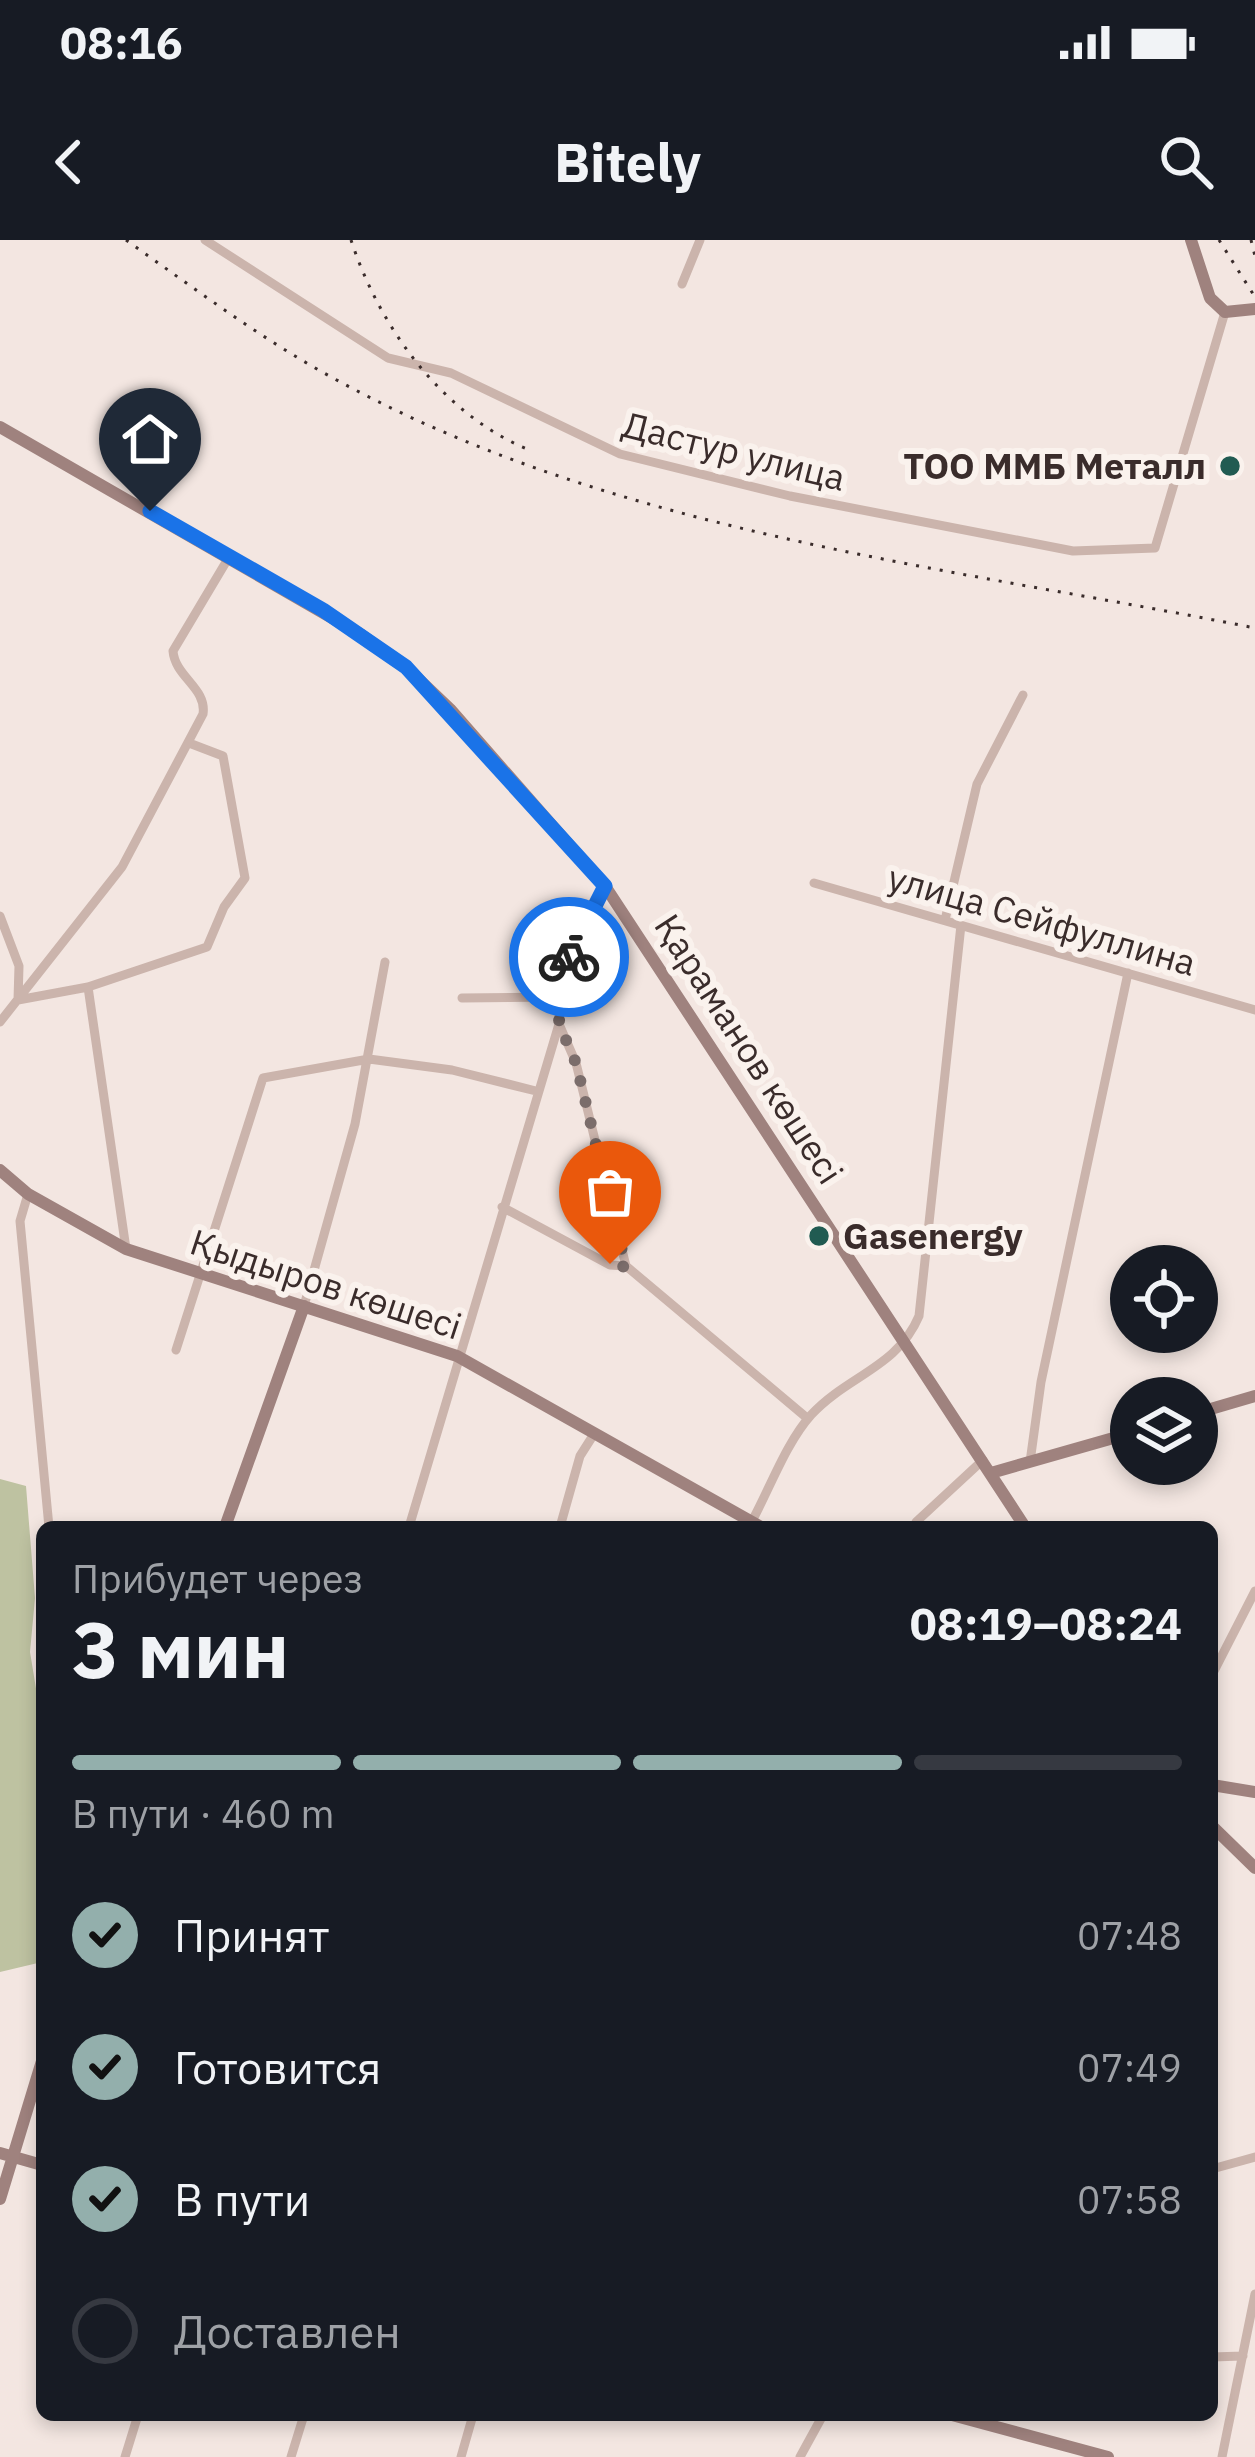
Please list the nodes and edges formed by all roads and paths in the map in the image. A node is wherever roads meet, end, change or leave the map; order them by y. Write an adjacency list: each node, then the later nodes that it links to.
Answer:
1 (205, 240): 6 (street, Дастур улица)
2 (700, 240): 4 (street)
3 (1192, 240): 6 (street)
4 (682, 284)
5 (1255, 309): 6 (street)
6 (1226, 312)
7 (0, 424): 8 (street, Қараманов көшесі)
8 (230, 557): 10 (street); 12 (street, Қараманов көшесі)
9 (1023, 695): 14 (street)
10 (189, 743): 18 (street); 21 (street)
11 (814, 883): 14 (street, улица Сейфуллина)
12 (605, 886): 19 (street); 34 (street, Қараманов көшесі)
13 (0, 916): 21 (street)
14 (945, 920): 15 (street, улица Сейфуллина)
15 (962, 925): 17 (street, улица Сейфуллина); 34 (street)
16 (385, 962): 25 (street)
17 (1128, 973): 22 (street, улица Сейфуллина); 43 (street)
18 (88, 987): 21 (street); 30 (street)
19 (559, 997): 20 (street); 24 (street)
20 (463, 998)
21 (18, 1000): 23 (street)
22 (1255, 1010)
23 (0, 1022)
24 (559, 1024): 26 (street); 31 (street)
25 (369, 1059): 26 (street); 32 (street); 33 (street)
26 (536, 1091): 29 (street)
27 (0, 1170): 28 (street, Қыдыров көшесі)
28 (28, 1194): 30 (street, Қыдыров көшесі); 45 (street)
29 (502, 1207): 31 (street); 36 (street)
30 (126, 1249): 32 (street, Қыдыров көшесі)
31 (626, 1267): 39 (street)
32 (202, 1276): 33 (street, Қыдыров көшесі); 35 (street)
33 (304, 1306): 36 (street, Қыдыров көшесі); 46 (street)
34 (906, 1346): 39 (street); 42 (street, Қараманов көшесі)
35 (176, 1350)
36 (457, 1357): 40 (street, Қыдыров көшесі); 47 (street)
37 (1255, 1396): 38 (street)
38 (1218, 1407)
39 (807, 1418): 50 (street)
40 (594, 1434): 48 (street); 49 (street, Қыдыров көшесі)
41 (1110, 1438): 43 (street)
42 (982, 1460): 44 (street, Қараманов көшесі); 51 (street)
43 (1030, 1463): 44 (street)
44 (991, 1473): 52 (street, Қараманов көшесі)
45 (48, 1521)
46 (227, 1521)
47 (411, 1521)
48 (562, 1521)
49 (751, 1521)
50 (757, 1521)
51 (917, 1521)
52 (1021, 1521)
53 (1255, 1591): 54 (street)
54 (1218, 1663)
55 (1218, 1786): 56 (street)
56 (1255, 1792)
57 (1218, 1832): 58 (street)
58 (1255, 1868)
59 (36, 2076): 60 (street)
60 (6, 2154): 62 (street); 64 (street)
61 (1255, 2157): 63 (street)
62 (36, 2163)
63 (1218, 2167)
64 (0, 2199)
65 (1255, 2294): 66 (street)
66 (1243, 2356): 67 (street); 78 (street)
67 (1218, 2357)
68 (136, 2421): 73 (street)
69 (302, 2421): 74 (street)
70 (471, 2421): 75 (street)
71 (820, 2421): 76 (street)
72 (974, 2421): 77 (street)
73 (125, 2457)
74 (291, 2457)
75 (461, 2457)
76 (800, 2457)
77 (1108, 2457)
78 (1222, 2457)

